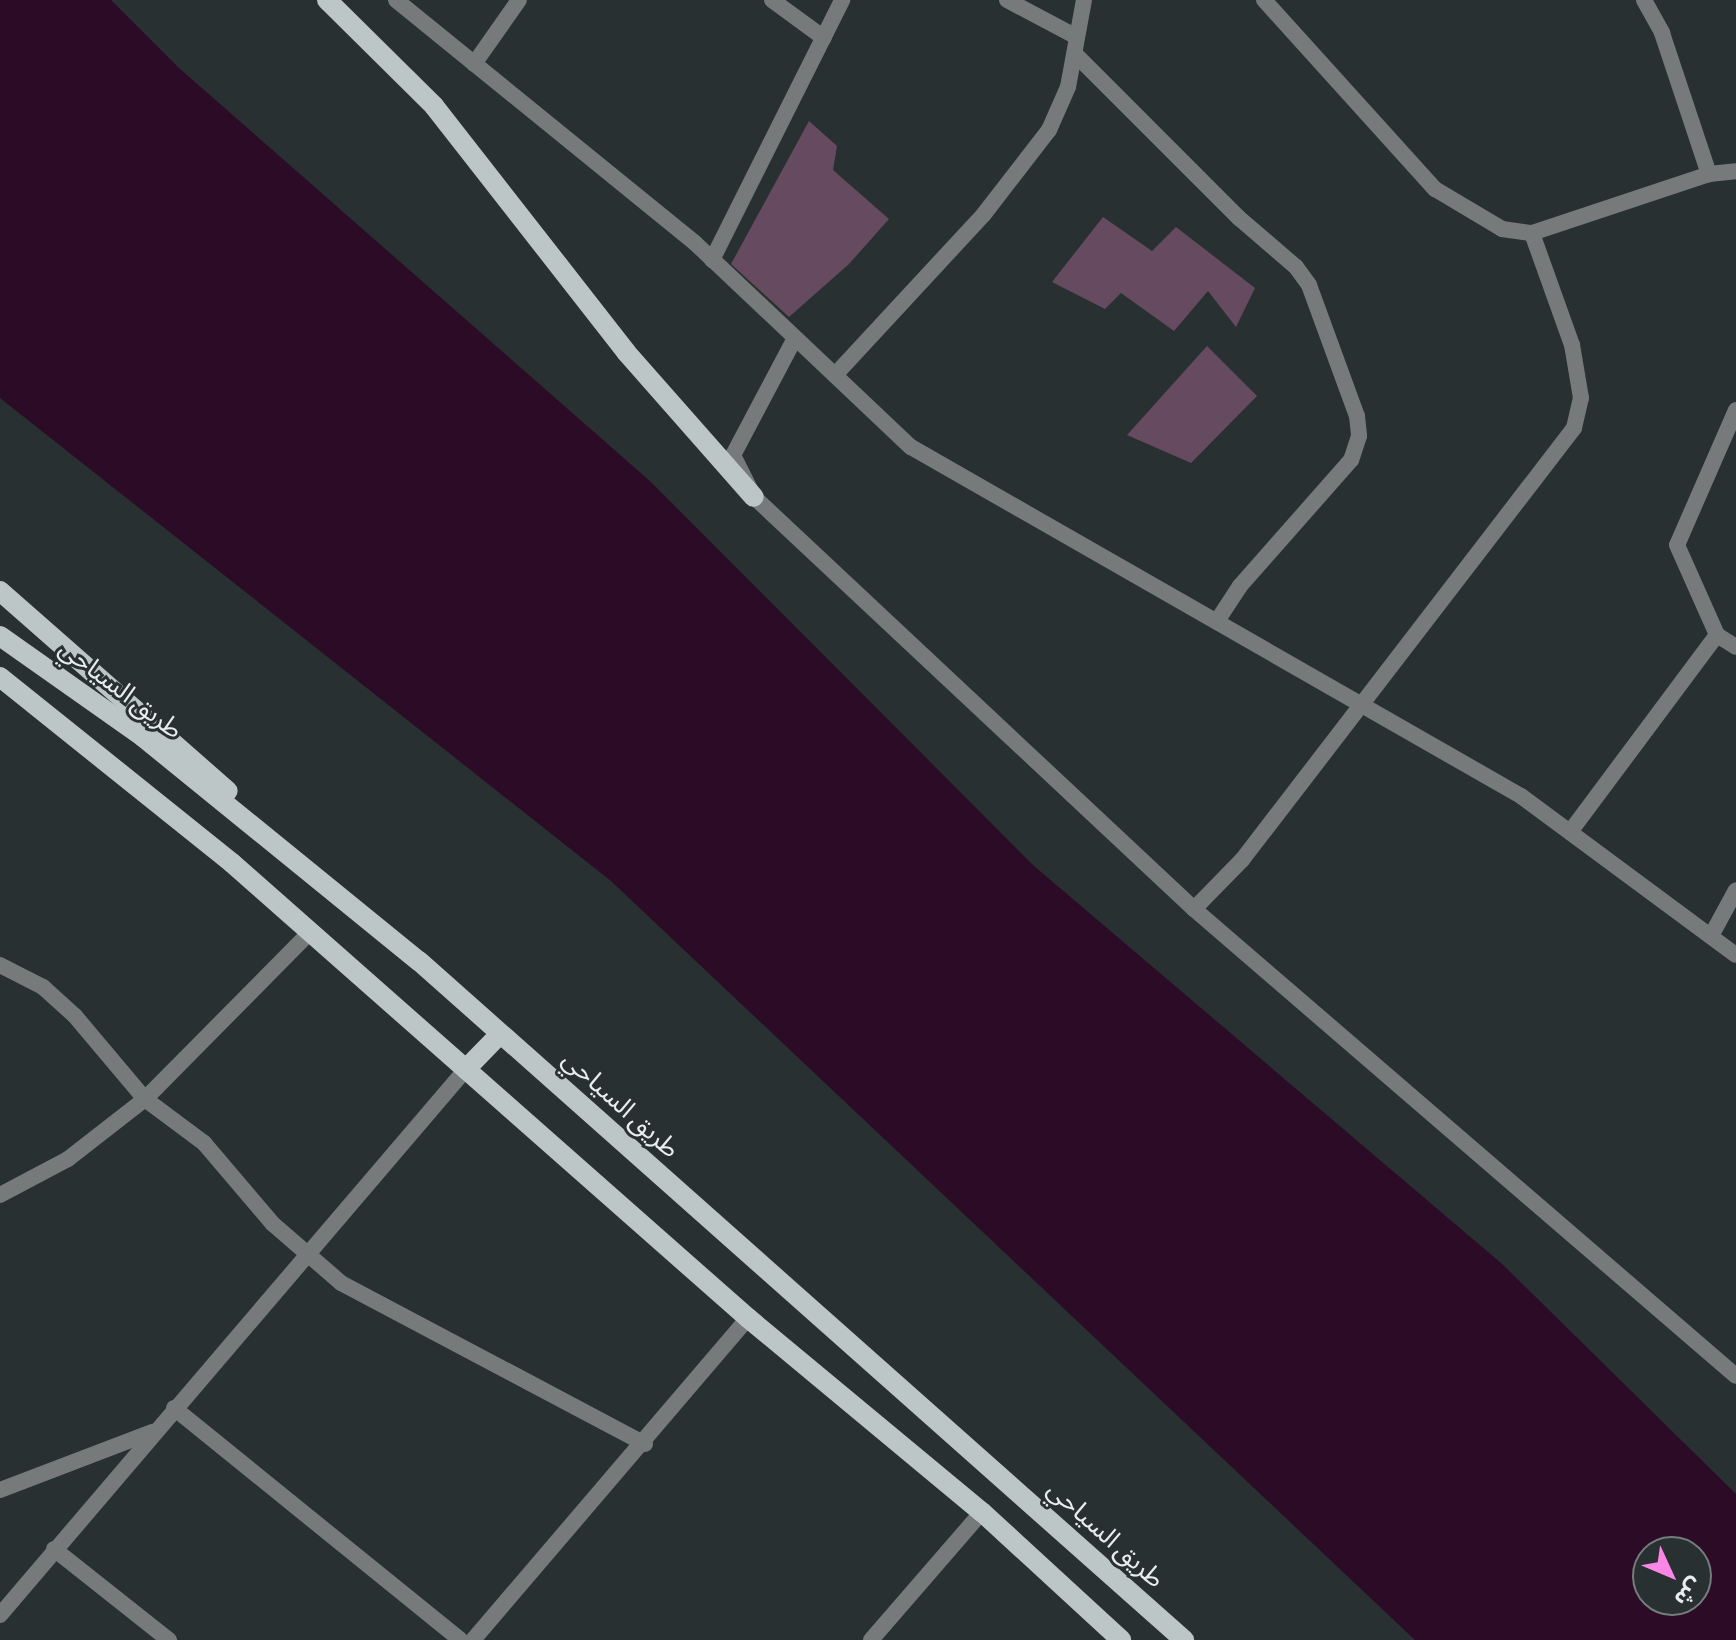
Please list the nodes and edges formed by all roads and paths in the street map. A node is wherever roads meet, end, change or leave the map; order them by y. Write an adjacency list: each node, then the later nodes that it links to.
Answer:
1 (327, 0): 21 (main road)
2 (396, 0): 12 (street)
3 (519, 0): 12 (street)
4 (772, 0): 10 (street)
5 (842, 0): 10 (street)
6 (1007, 0): 11 (street)
7 (1084, 0): 11 (street)
8 (1264, 0): 15 (street)
9 (1644, 0): 14 (street)
10 (824, 38): 16 (street)
11 (1076, 46): 18 (street); 23 (street)
12 (474, 64): 16 (street)
13 (1736, 171): 14 (street)
14 (1709, 174): 15 (street)
15 (1532, 233): 27 (street)
16 (712, 260): 17 (street)
17 (795, 338): 18 (street); 21 (street)
18 (835, 375): 23 (street)
19 (1736, 410): 20 (street)
20 (1730, 443): 25 (street)
21 (754, 497): 30 (street)
22 (0, 591): 34 (main road)
23 (1217, 621): 27 (street)
24 (0, 636): 34 (main road, طريق السياحي)
25 (1730, 640): 28 (street)
26 (0, 677): 31 (main road)
27 (1362, 703): 28 (street); 30 (street)
28 (1570, 832): 32 (street)
29 (1736, 890): 32 (street)
30 (1194, 909): 42 (street)
31 (310, 932): 37 (main road); 38 (street)
32 (1711, 936): 33 (street)
33 (1736, 955)
34 (419, 961): 36 (main road, طريق السياحي)
35 (0, 965): 38 (street)
36 (500, 1034): 37 (main road); 55 (main road, طريق السياحي)
37 (466, 1069): 40 (street); 41 (main road)
38 (145, 1099): 39 (street); 40 (street)
39 (0, 1195)
40 (305, 1256): 43 (street); 45 (street)
41 (748, 1318): 45 (street); 47 (main road)
42 (1736, 1376)
43 (174, 1408): 44 (street); 51 (street)
44 (153, 1431): 46 (street); 48 (street)
45 (645, 1444): 52 (street)
46 (0, 1490)
47 (982, 1512): 53 (street); 54 (main road)
48 (54, 1549): 49 (street); 50 (street)
49 (0, 1615)
50 (169, 1640)
51 (460, 1640)
52 (473, 1640)
53 (871, 1640)
54 (1121, 1640)
55 (1184, 1640)

